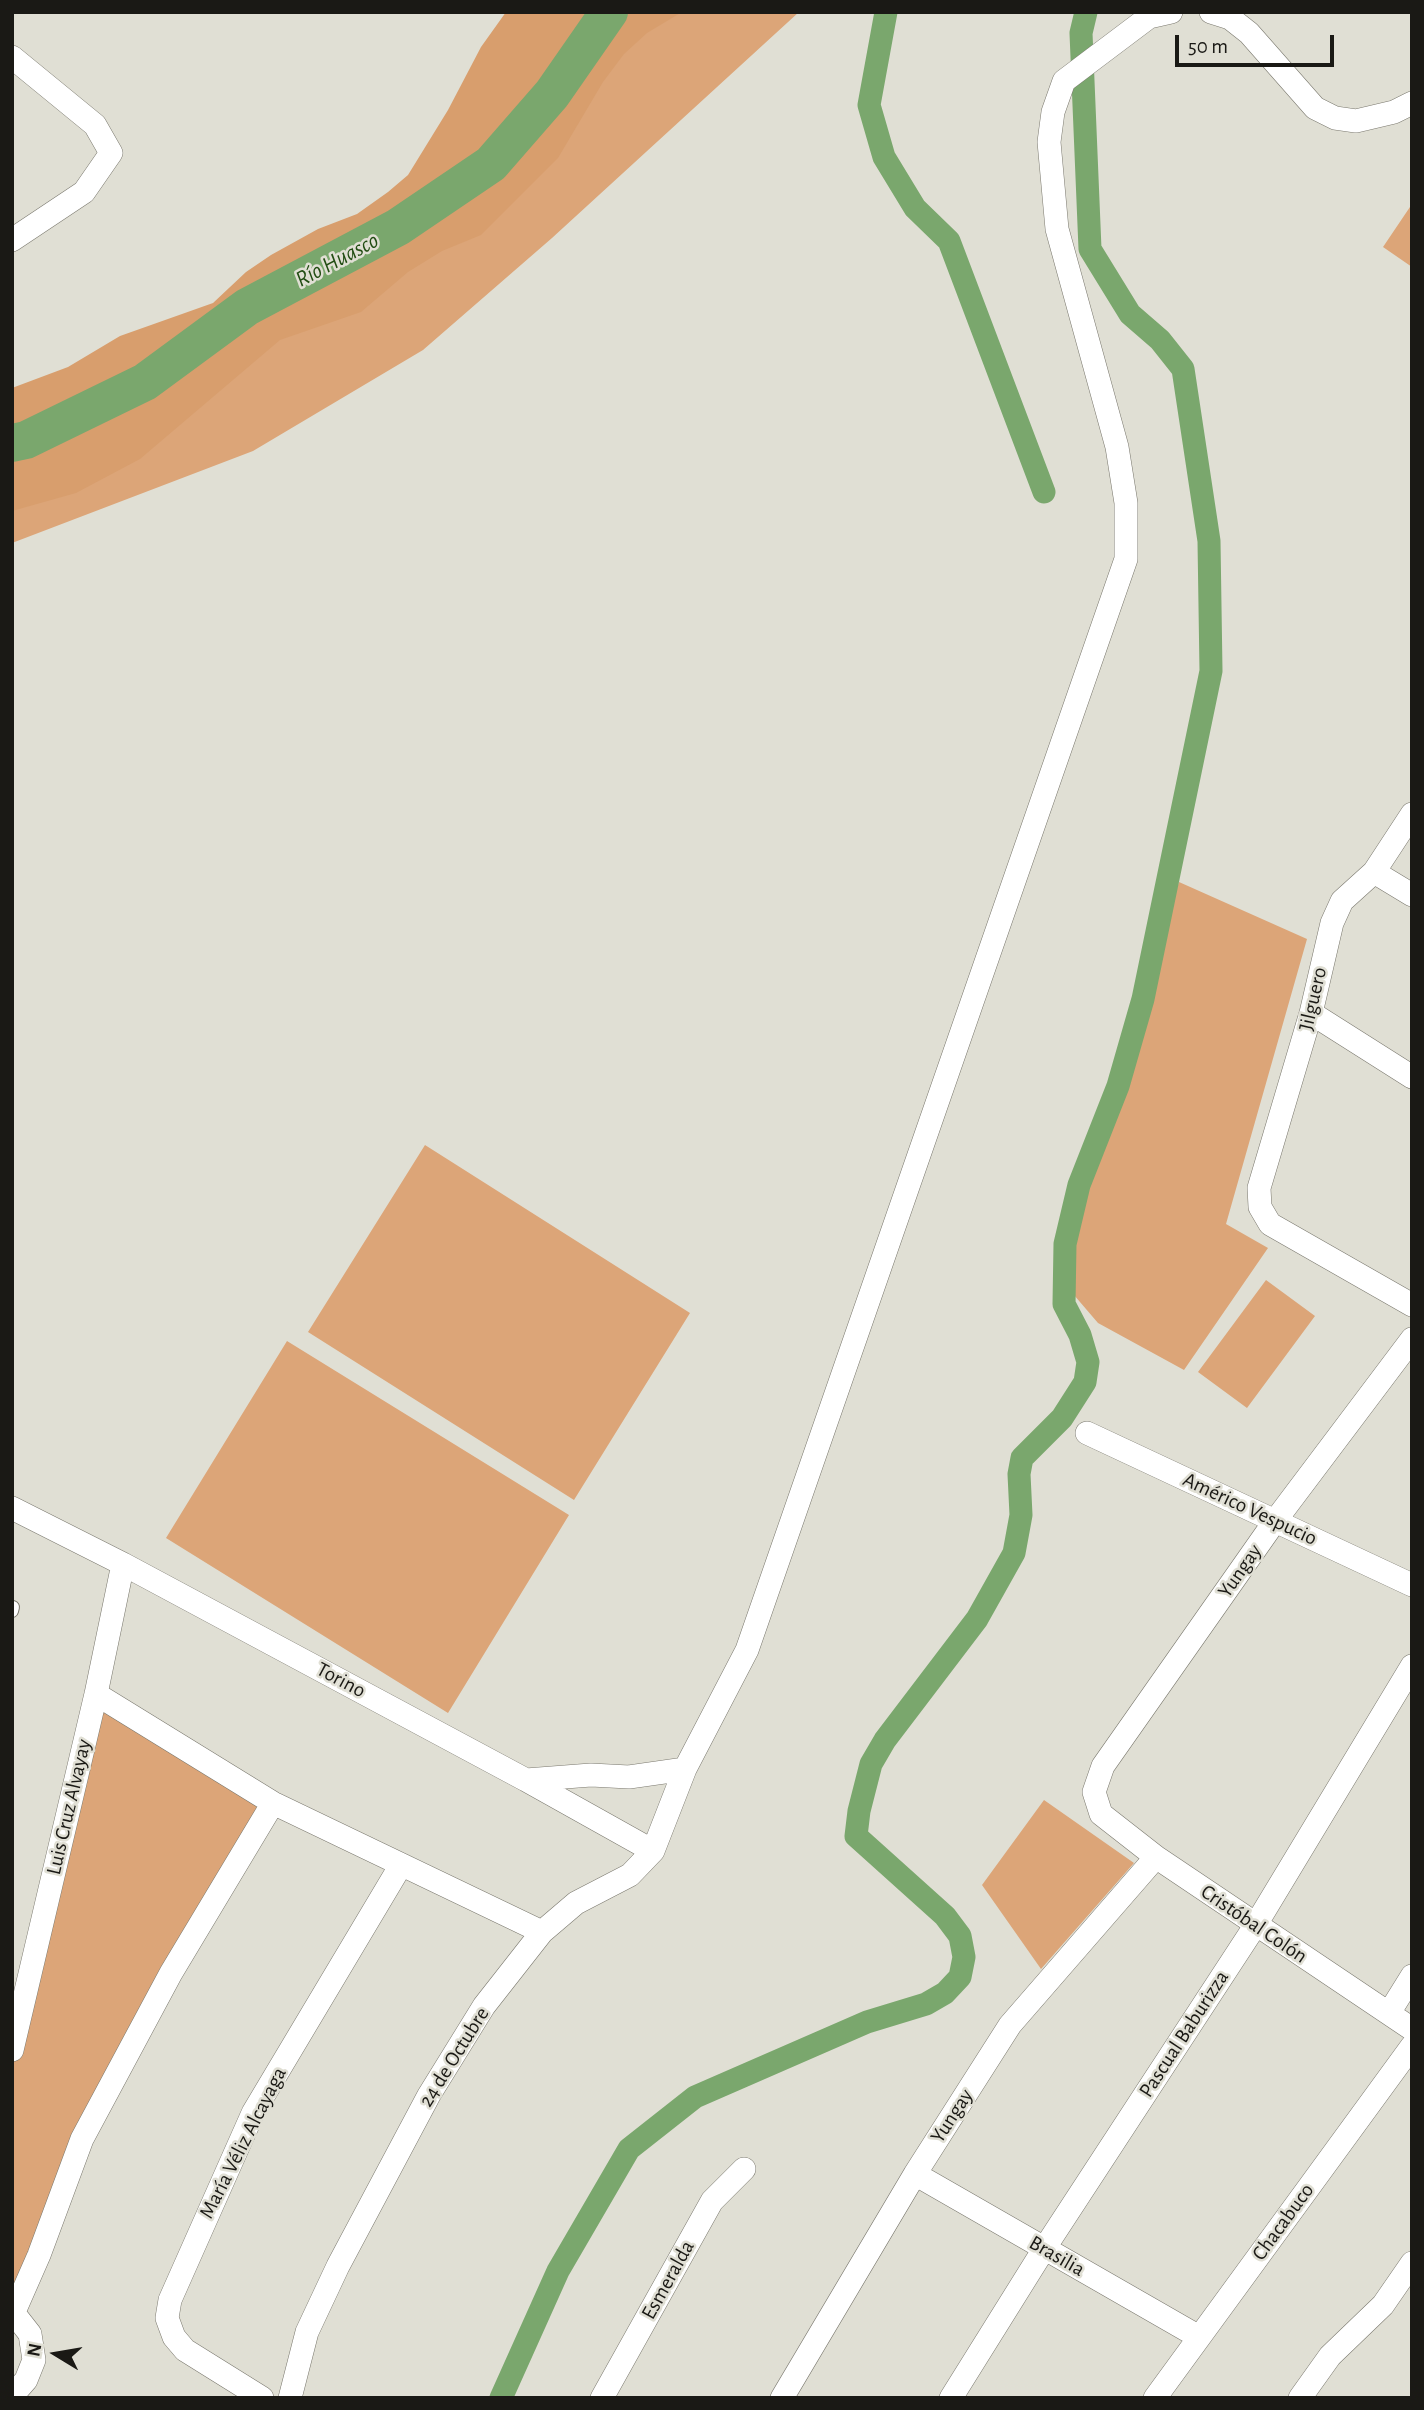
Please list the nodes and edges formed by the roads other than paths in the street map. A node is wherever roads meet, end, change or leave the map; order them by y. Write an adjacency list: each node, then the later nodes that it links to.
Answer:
1 (1171, 12): 20 (street, 24 de Octubre)
2 (1211, 12): 4 (street)
3 (12, 57): 5 (street)
4 (1412, 103)
5 (14, 237)
6 (1412, 814): 7 (street, Jilguero)
7 (1374, 872): 8 (street); 9 (street, Jilguero)
8 (1412, 895)
9 (1311, 1013): 10 (street); 11 (street, Jilguero)
10 (1412, 1077)
11 (1412, 1306)
12 (1412, 1339): 15 (street, Yungay)
13 (1087, 1433): 15 (street, Américo Vespucio)
14 (12, 1508): 16 (street, Torino)
15 (1275, 1521): 17 (street, Américo Vespucio); 23 (street, Yungay)
16 (122, 1564): 19 (street, Luis Cruz Alvayay); 21 (street, Torino)
17 (1412, 1585)
18 (1412, 1666): 27 (street, Pascual Baburizza)
19 (96, 1694): 22 (street); 33 (street, Luis Cruz Alvayay)
20 (685, 1769): 21 (street); 24 (street, 24 de Octubre)
21 (526, 1780): 24 (street, Torino)
22 (273, 1803): 26 (street); 38 (street)
23 (1101, 1814): 25 (street, Cristóbal Colón)
24 (653, 1851): 28 (street, 24 de Octubre)
25 (1156, 1857): 27 (street, Cristóbal Colón); 35 (street, Yungay)
26 (401, 1866): 28 (street); 41 (street, María Véliz Alcayaga)
27 (1255, 1926): 30 (street, Cristóbal Colón); 36 (street, Pascual Baburizza)
28 (542, 1932): 42 (street, 24 de Octubre)
29 (1412, 1976): 30 (street)
30 (1389, 2013): 31 (street, Cristóbal Colón)
31 (1412, 2029)
32 (1412, 2046): 39 (street, Chacabuco)
33 (12, 2050)
34 (744, 2169): 43 (street, Esmeralda)
35 (915, 2174): 36 (street, Brasilia); 44 (street, Yungay)
36 (1044, 2249): 39 (street, Brasilia); 45 (street, Pascual Baburizza)
37 (1412, 2263): 47 (street)
38 (13, 2312): 40 (street)
39 (1199, 2337): 46 (street, Chacabuco)
40 (12, 2396)
41 (262, 2398)
42 (290, 2398)
43 (602, 2398)
44 (782, 2398)
45 (951, 2398)
46 (1155, 2398)
47 (1300, 2398)

